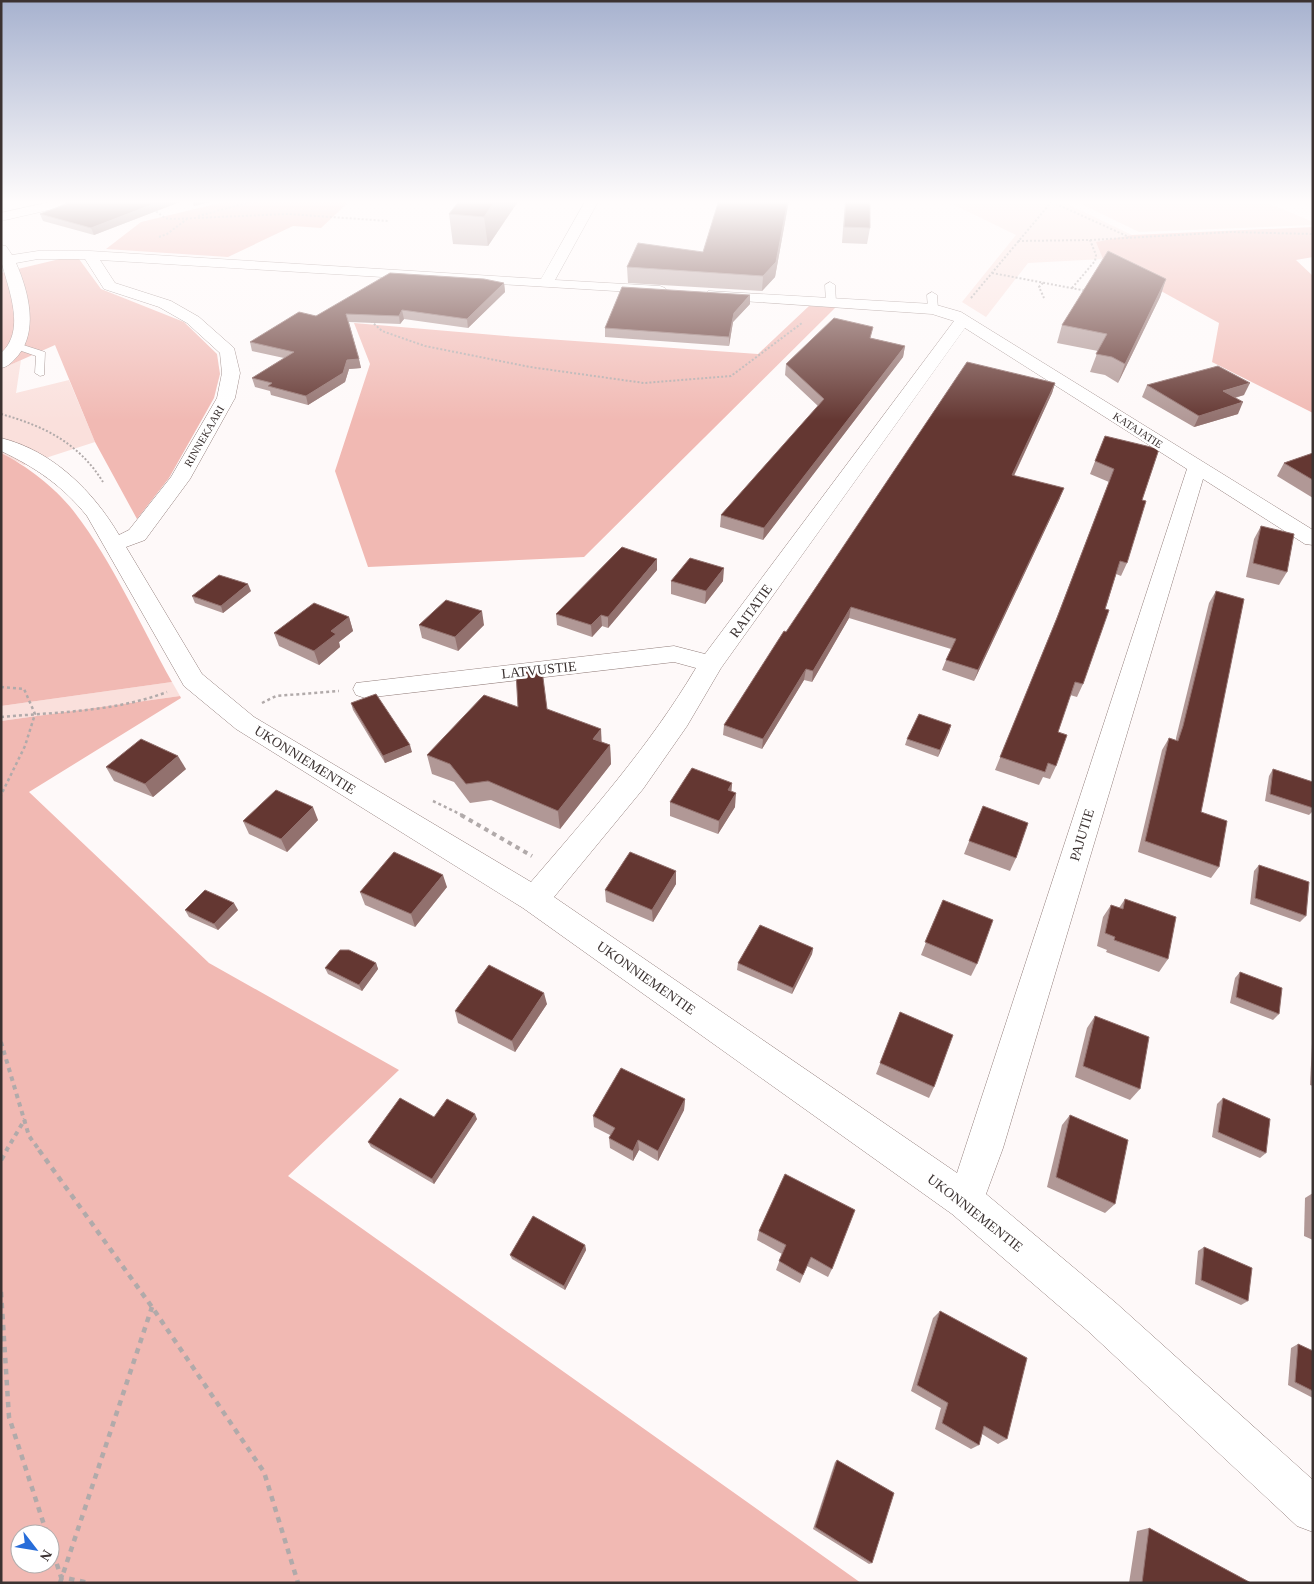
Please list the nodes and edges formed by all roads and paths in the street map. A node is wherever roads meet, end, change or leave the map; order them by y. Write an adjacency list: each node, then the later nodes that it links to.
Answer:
1 (11, 274): 19 (street)
2 (102, 274): 25 (street, RINNEKAARI)
3 (398, 274): 9 (street)
4 (551, 274): 9 (street)
5 (991, 274): 18 (path)
6 (997, 274): 8 (path)
7 (1084, 274): 11 (path)
8 (1043, 282): 11 (path); 15 (path)
9 (546, 283): 12 (street)
10 (830, 285): 16 (lane)
11 (1072, 288): 13 (path)
12 (679, 292)
13 (1088, 292)
14 (698, 293): 16 (street, KATAJATIE)
15 (1044, 298)
16 (831, 302): 17 (path); 18 (street, KATAJATIE)
17 (369, 319)
18 (964, 319): 23 (street, KATAJATIE); 26 (street, RAITATIE)
19 (17, 346): 20 (street); 21 (lane)
20 (1, 363)
21 (40, 373)
22 (1, 444): 25 (street, UKONNIEMENTIE)
23 (1197, 468): 24 (street, KATAJATIE); 38 (street, PAJUTIE)
24 (1313, 539)
25 (114, 545): 27 (street, UKONNIEMENTIE)
26 (712, 664): 29 (street, LATVUSTIE); 34 (street, RAITATIE)
27 (193, 680): 31 (path); 34 (street, UKONNIEMENTIE)
28 (1, 687): 31 (path)
29 (365, 689): 30 (path)
30 (256, 706)
31 (35, 714): 32 (path); 33 (path)
32 (1, 717)
33 (1, 795)
34 (534, 899): 38 (street, UKONNIEMENTIE)
35 (1, 1042): 36 (path)
36 (25, 1119): 37 (path); 40 (path)
37 (1, 1160)
38 (965, 1201): 41 (street, UKONNIEMENTIE)
39 (1, 1292): 42 (path)
40 (152, 1307): 43 (path); 45 (path)
41 (1313, 1510)
42 (44, 1524)
43 (60, 1580): 44 (path)
44 (89, 1583)
45 (298, 1583)

